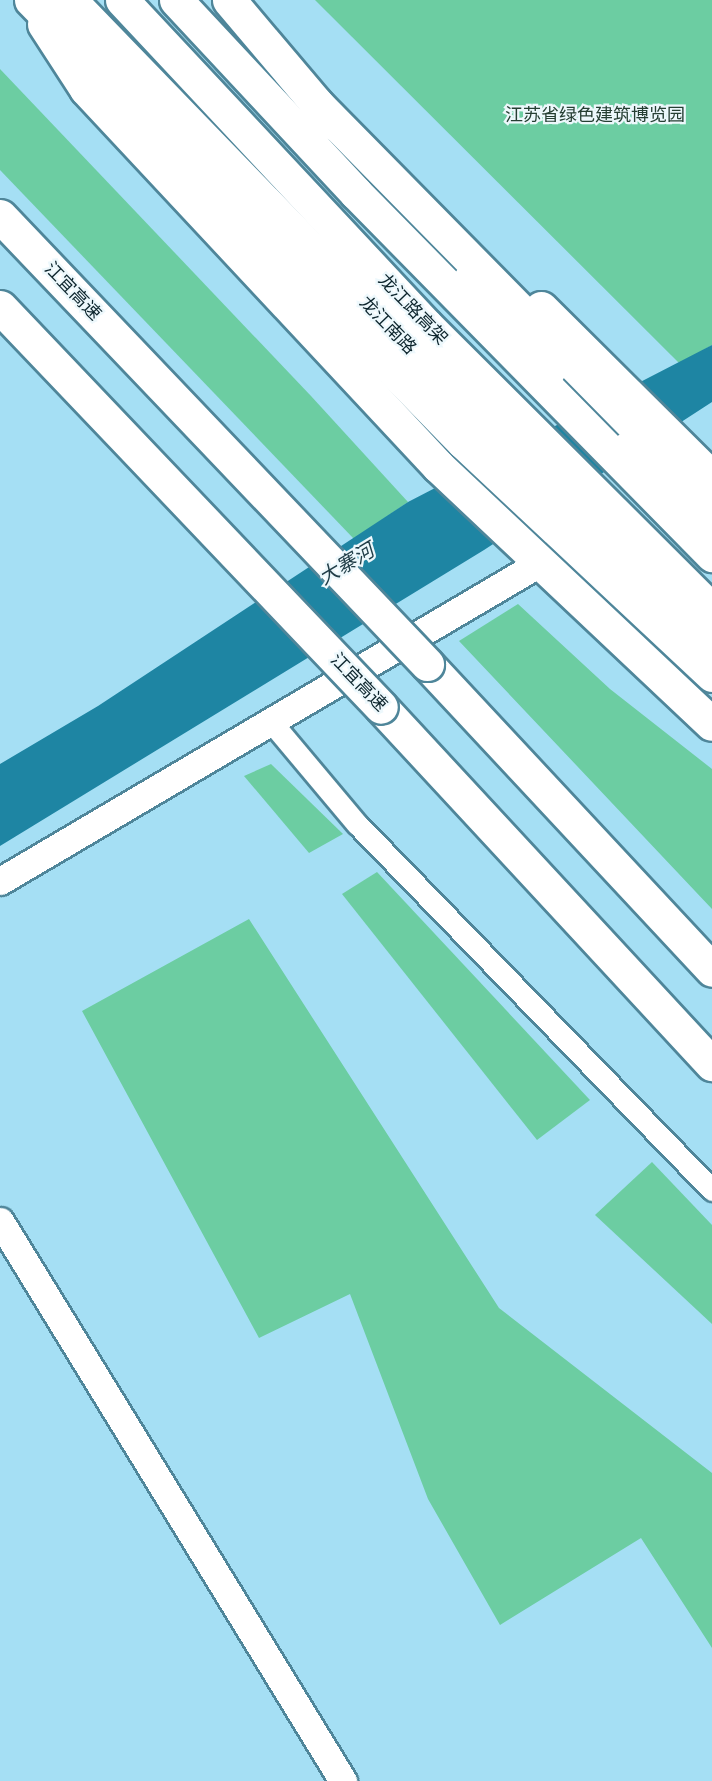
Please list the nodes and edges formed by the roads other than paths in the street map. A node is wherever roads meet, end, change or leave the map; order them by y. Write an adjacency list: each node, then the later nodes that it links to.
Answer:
1 (29, 0): 10 (main road); 15 (main road)
2 (43, 0): 7 (main road)
3 (70, 0): 7 (main road, 龙江南路)
4 (122, 0): 17 (main road, 龙江路高架)
5 (176, 0): 16 (main road)
6 (229, 0): 11 (main road)
7 (96, 25): 10 (main road, 龙江南路)
8 (0, 216): 23 (main road, 江宜高速, bridge)
9 (0, 307): 24 (main road, 江宜高速, bridge)
10 (477, 438): 18 (main road, 龙江南路); 19 (main road)
11 (660, 455): 12 (main road); 13 (main road); 14 (main road)
12 (712, 478)
13 (712, 505)
14 (712, 527)
15 (528, 554): 20 (street); 21 (main road)
16 (712, 555)
17 (712, 610)
18 (712, 645)
19 (712, 675)
20 (273, 724): 22 (street); 25 (street)
21 (712, 724)
22 (0, 881)
23 (712, 970)
24 (712, 1064)
25 (712, 1190)
26 (0, 1221): 27 (street)
27 (344, 1781)

